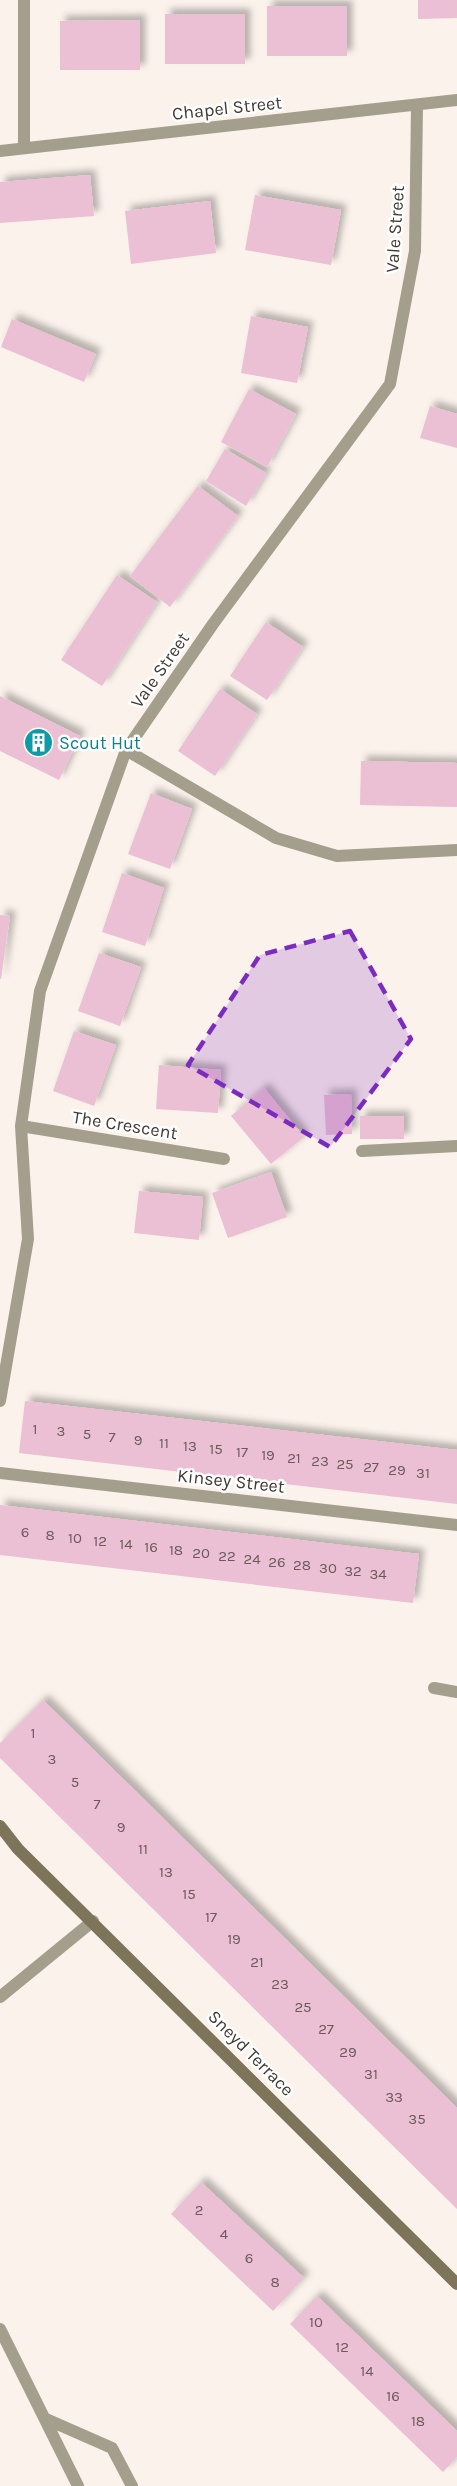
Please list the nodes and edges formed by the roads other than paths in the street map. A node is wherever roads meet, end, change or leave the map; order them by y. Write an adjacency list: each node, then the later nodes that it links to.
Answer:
1 (24, 0): 4 (street)
2 (457, 100): 3 (street, Chapel Street)
3 (417, 106): 4 (street, Chapel Street); 6 (street, Vale Street)
4 (24, 148): 5 (street, Chapel Street)
5 (0, 151)
6 (126, 750): 7 (street); 8 (street, Vale Street)
7 (457, 850)
8 (21, 1126): 11 (street, The Crescent); 12 (street, Vale Street)
9 (457, 1146): 10 (street)
10 (362, 1151)
11 (224, 1160)
12 (0, 1401)
13 (0, 1473): 14 (street, Kinsey Street)
14 (457, 1525)
15 (435, 1688): 16 (street)
16 (457, 1692)
17 (0, 1826): 18 (main road, Sneyd Terrace)
18 (93, 1921): 19 (street); 20 (main road, Sneyd Terrace)
19 (0, 1997)
20 (457, 2284)
21 (0, 2329): 22 (street)
22 (46, 2419): 23 (street); 24 (street)
23 (78, 2486)
24 (132, 2486)

